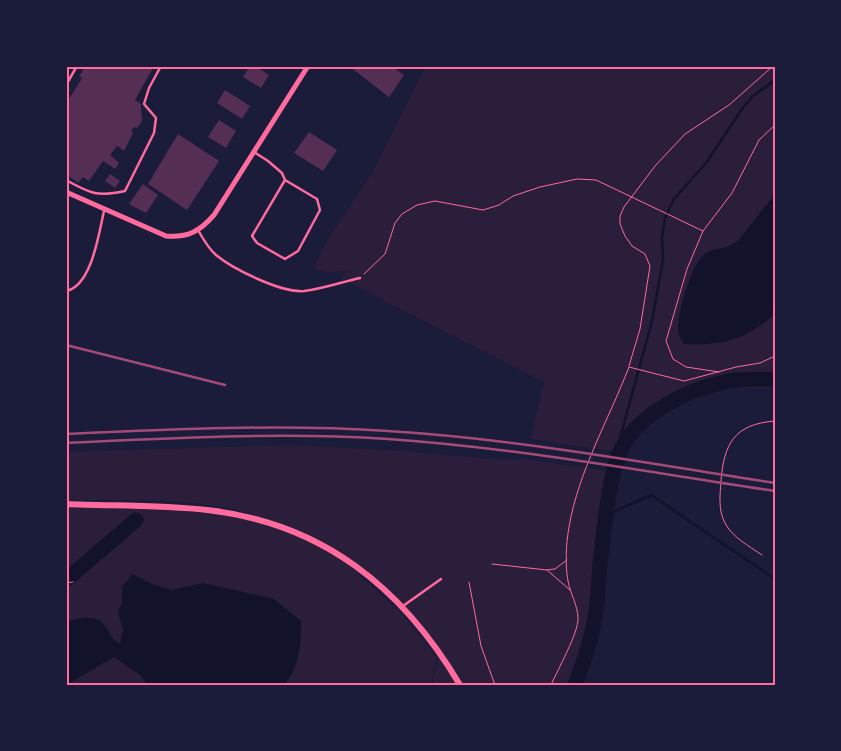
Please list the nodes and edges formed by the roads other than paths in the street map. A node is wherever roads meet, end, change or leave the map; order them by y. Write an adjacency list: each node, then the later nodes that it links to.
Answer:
1 (77, 66): 4 (lane)
2 (161, 66): 6 (lane)
3 (308, 66): 5 (street)
4 (66, 85)
5 (254, 152): 7 (lane); 10 (street)
6 (66, 180)
7 (285, 180): 7 (lane)
8 (66, 192): 9 (street)
9 (105, 209): 10 (street); 12 (lane)
10 (198, 230): 11 (lane)
11 (360, 278)
12 (66, 291)
13 (66, 504): 15 (street)
14 (441, 580): 15 (lane)
15 (403, 606): 16 (street)
16 (460, 685)

